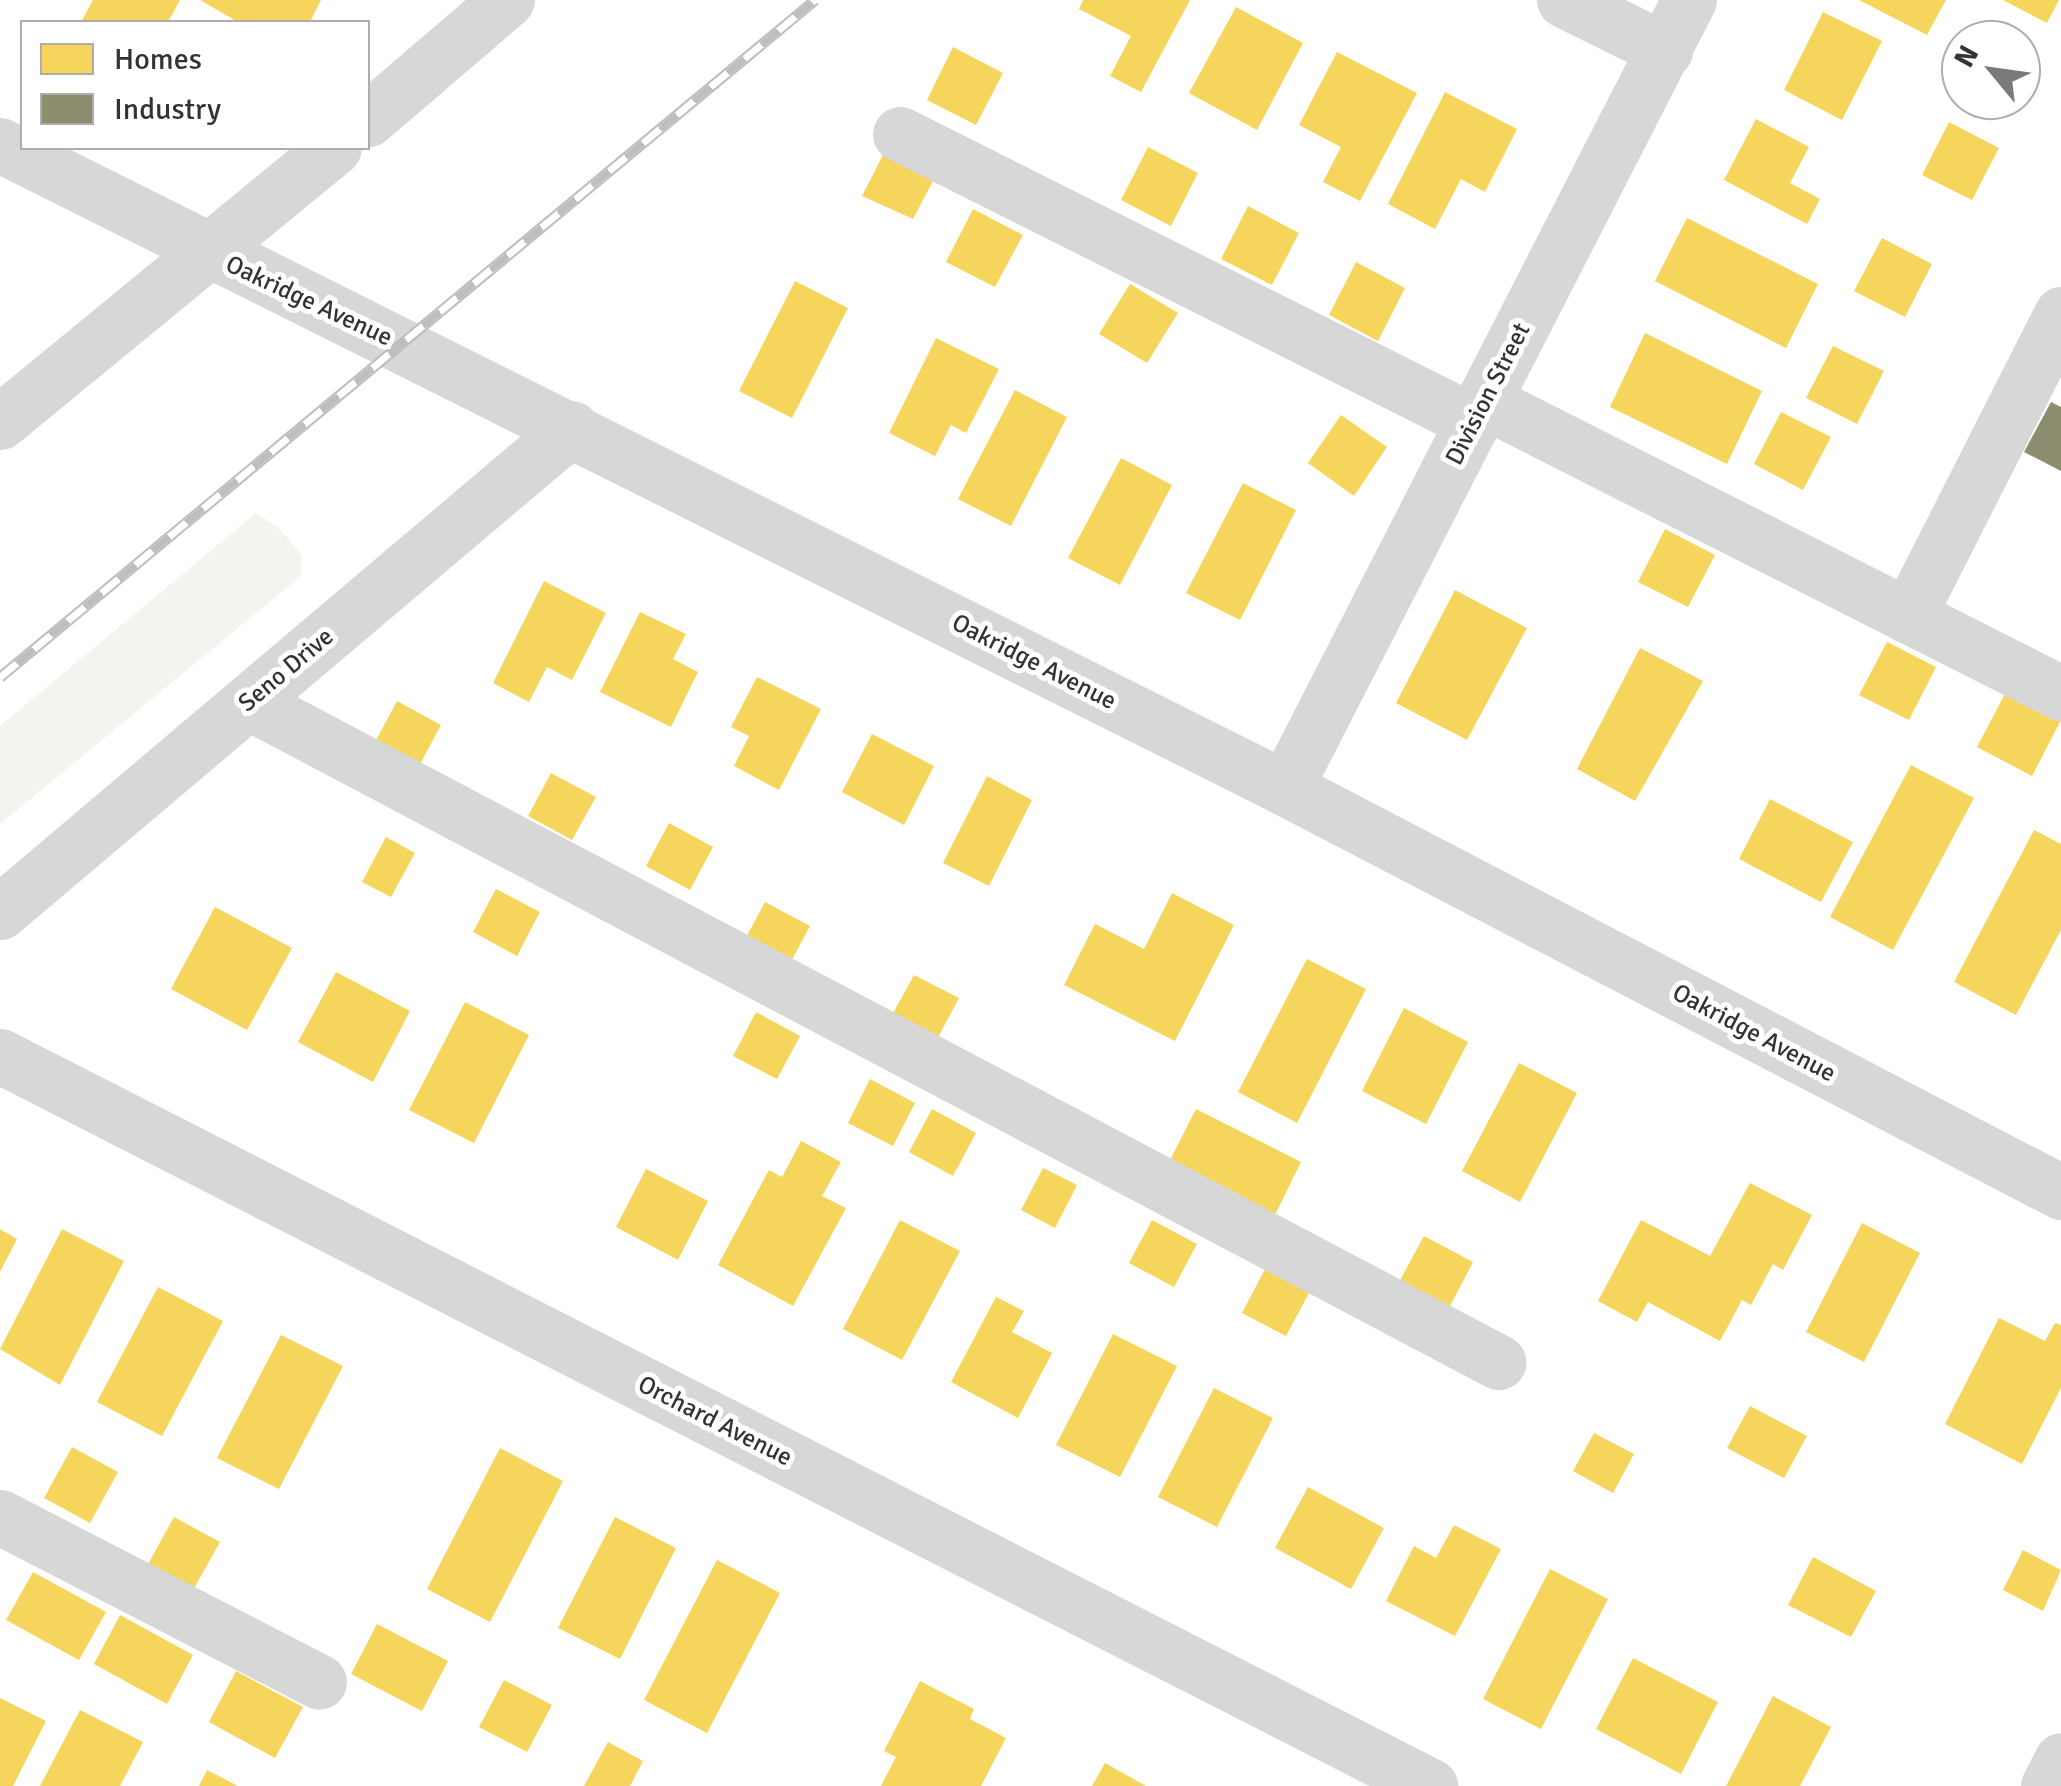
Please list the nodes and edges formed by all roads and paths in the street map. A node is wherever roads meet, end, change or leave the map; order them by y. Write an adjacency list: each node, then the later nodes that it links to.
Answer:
1 (507, 0): 5 (street)
2 (1564, 0): 4 (street)
3 (1689, 0): 4 (street, Division Street)
4 (1665, 50): 11 (street, Division Street)
5 (370, 117)
6 (900, 134): 11 (street)
7 (0, 146): 9 (street, Oakridge Avenue)
8 (332, 150): 9 (street)
9 (210, 254): 12 (street); 13 (street, Oakridge Avenue)
10 (2061, 314): 14 (street)
11 (1479, 412): 14 (street); 17 (street, Division Street)
12 (0, 422)
13 (572, 428): 16 (street, Seno Drive); 17 (street, Oakridge Avenue)
14 (1908, 616): 15 (street)
15 (2061, 694)
16 (248, 702): 18 (street, Seno Drive); 21 (street)
17 (1285, 788): 20 (street, Oakridge Avenue)
18 (0, 912)
19 (0, 1056): 25 (street, Orchard Avenue)
20 (2061, 1192)
21 (1498, 1362)
22 (0, 1517): 23 (street)
23 (319, 1682)
24 (2061, 1760): 26 (street)
25 (1430, 1786)
26 (2048, 1786)

